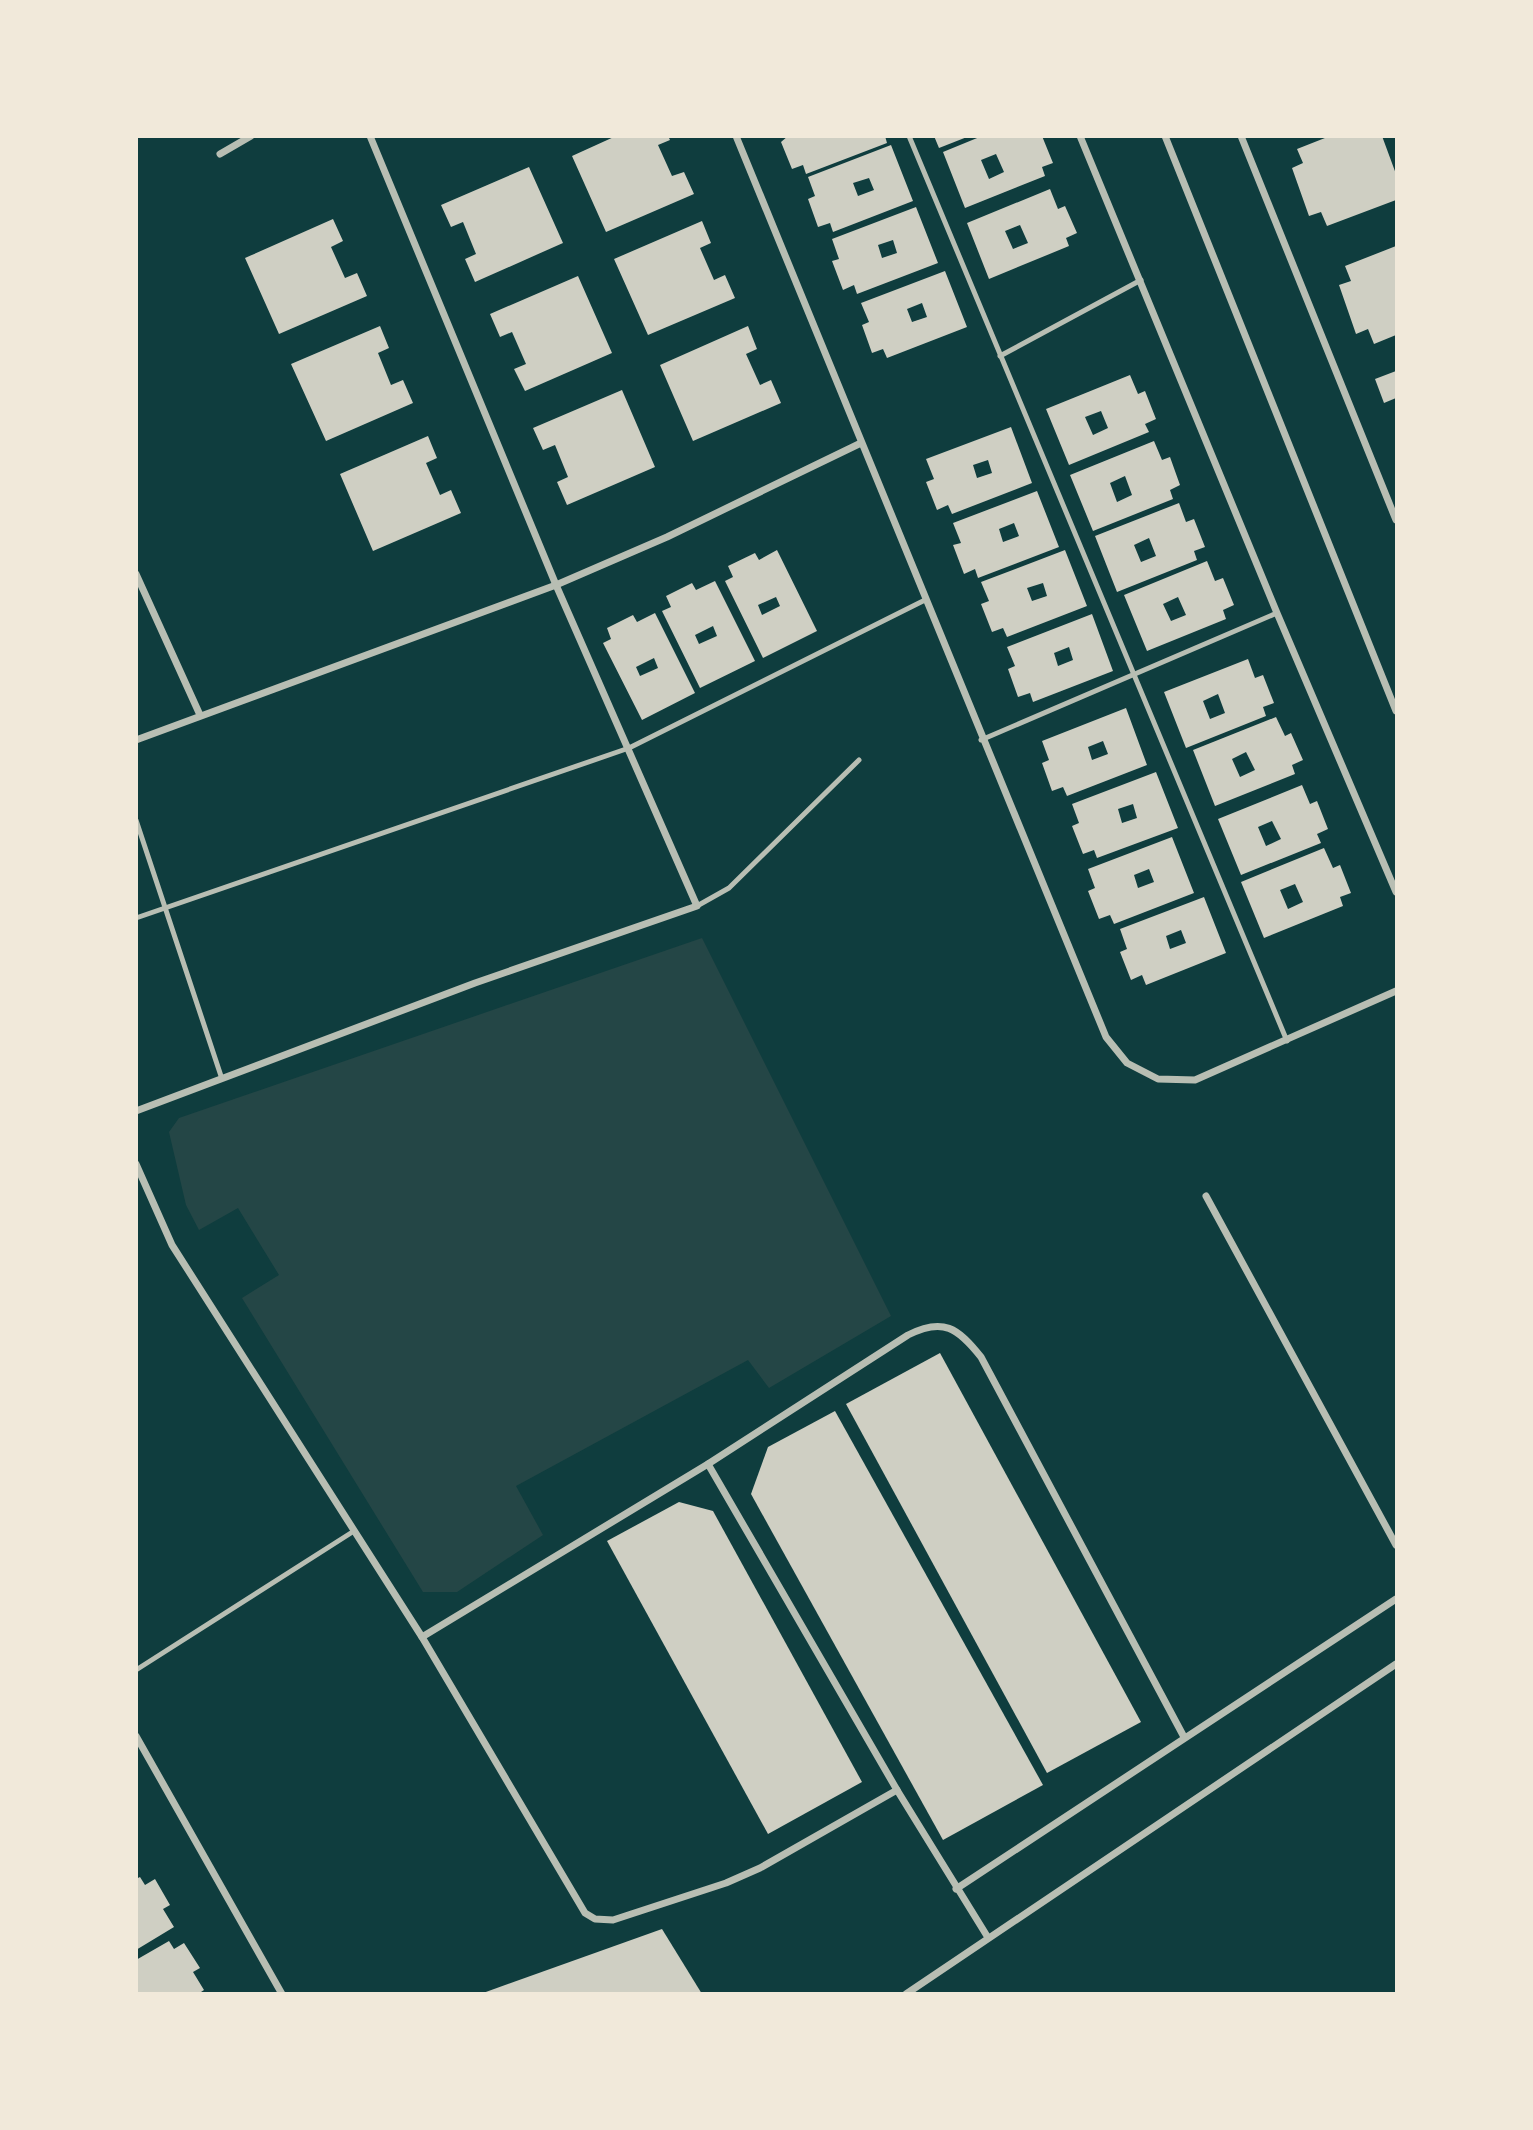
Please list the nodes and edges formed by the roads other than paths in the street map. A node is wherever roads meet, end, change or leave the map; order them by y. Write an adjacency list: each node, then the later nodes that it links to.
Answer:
1 (251, 136): 8 (street)
2 (370, 136): 14 (street)
3 (736, 136): 11 (street)
4 (909, 136): 10 (lane)
5 (1080, 136): 9 (street)
6 (1165, 136): 18 (street)
7 (1241, 136): 12 (street)
8 (220, 154)
9 (1141, 280): 10 (lane); 16 (street)
10 (1000, 356): 17 (lane)
11 (861, 443): 14 (street); 15 (street)
12 (1396, 520)
13 (136, 574): 19 (street)
14 (556, 585): 19 (street); 22 (street)
15 (925, 600): 21 (street); 22 (lane)
16 (1277, 613): 17 (lane); 25 (street)
17 (1133, 673): 21 (lane); 30 (lane)
18 (1396, 711)
19 (200, 715): 20 (street)
20 (136, 740)
21 (981, 740): 30 (street)
22 (629, 748): 26 (street); 27 (lane)
23 (859, 760): 26 (lane)
24 (136, 820): 27 (lane)
25 (1396, 892)
26 (697, 906): 31 (street)
27 (167, 907): 28 (lane); 31 (lane)
28 (136, 918)
29 (1396, 992): 30 (street)
30 (1287, 1041)
31 (222, 1079): 32 (street)
32 (136, 1111)
33 (136, 1164): 36 (street)
34 (1206, 1196): 37 (street)
35 (708, 1464): 39 (street); 43 (street); 44 (street)
36 (354, 1531): 39 (street); 41 (lane)
37 (1396, 1545)
38 (1396, 1599): 43 (street)
39 (422, 1637): 44 (street)
40 (1396, 1664): 46 (street)
41 (136, 1671)
42 (136, 1736): 47 (street)
43 (1184, 1737): 45 (street)
44 (897, 1790): 45 (street)
45 (957, 1889): 46 (street)
46 (987, 1936): 48 (street)
47 (282, 1993)
48 (906, 1993)

